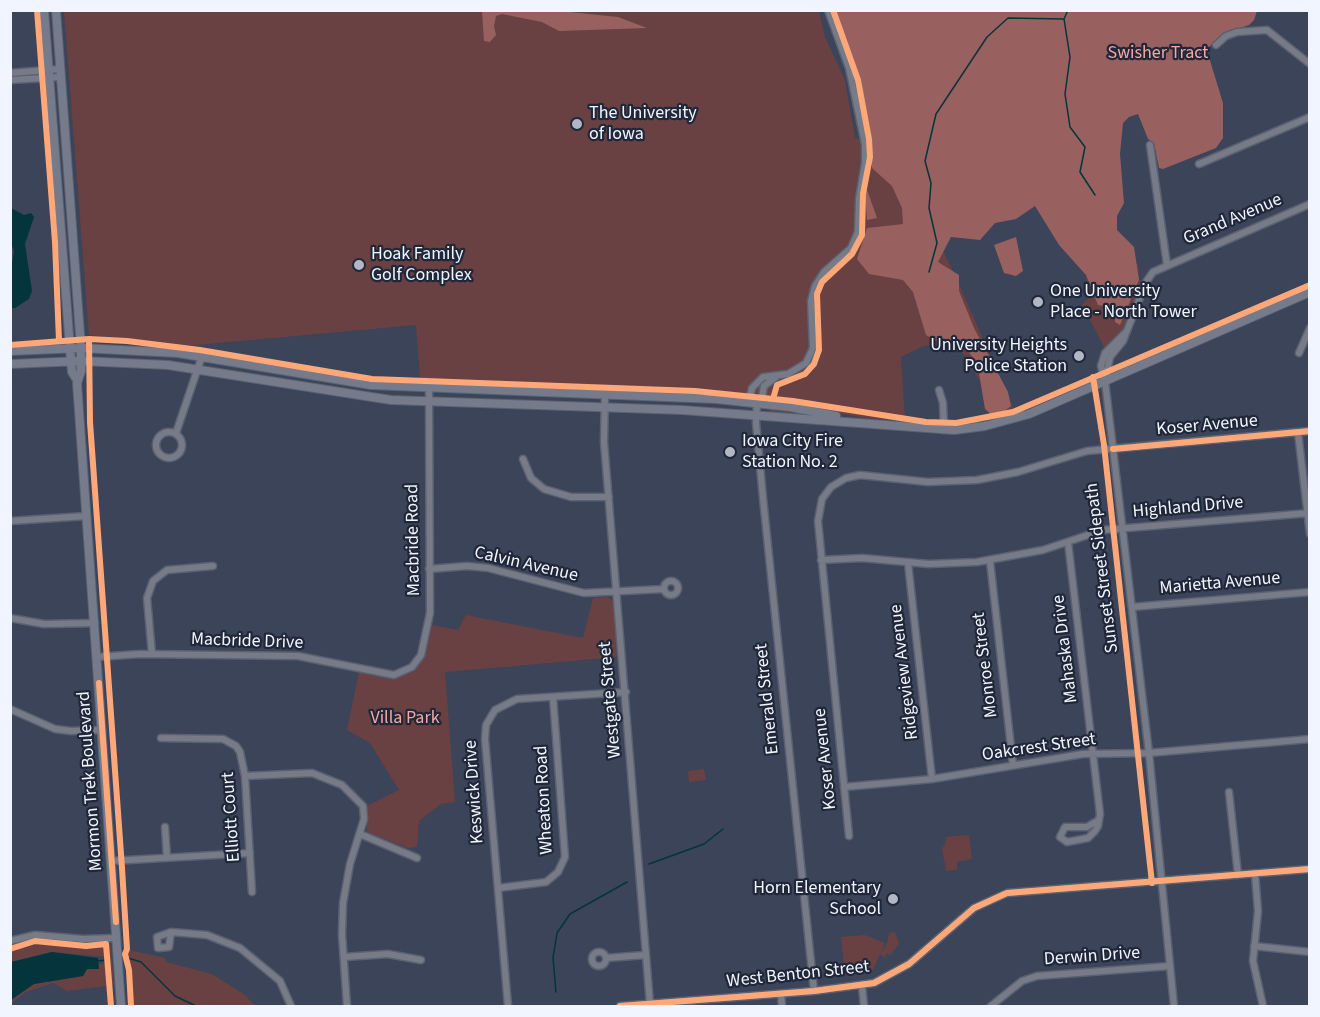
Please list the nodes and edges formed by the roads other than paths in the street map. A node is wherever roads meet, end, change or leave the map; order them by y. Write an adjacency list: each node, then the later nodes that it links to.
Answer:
1 (44, 10): 8 (main road, Mormon Trek Boulevard)
2 (56, 10): 7 (main road, Mormon Trek Boulevard)
3 (828, 10): 26 (street)
4 (1216, 45): 5 (street)
5 (1310, 64)
6 (10, 73): 8 (street)
7 (60, 73): 8 (street); 18 (main road, Mormon Trek Boulevard)
8 (49, 74): 9 (street); 17 (main road, Mormon Trek Boulevard)
9 (10, 80)
10 (1310, 117): 12 (street)
11 (1150, 145): 14 (street)
12 (1199, 164)
13 (1310, 204): 14 (street, Grand Avenue)
14 (1167, 265): 28 (street, Grand Avenue)
15 (1310, 292): 28 (main road)
16 (1310, 327): 20 (street)
17 (70, 348): 18 (main road); 19 (main road); 22 (main road, Mormon Trek Boulevard)
18 (81, 348): 21 (main road); 23 (main road, Mormon Trek Boulevard)
19 (10, 351)
20 (1299, 353)
21 (202, 356): 25 (street); 29 (main road)
22 (71, 361): 23 (main road); 24 (main road); 27 (main road, Mormon Trek Boulevard)
23 (81, 361): 25 (main road); 27 (main road, Mormon Trek Boulevard)
24 (10, 364)
25 (199, 369): 32 (main road); 39 (street)
26 (777, 376): 33 (street); 33 (street)
27 (77, 380): 45 (main road, Mormon Trek Boulevard)
28 (1105, 381): 37 (main road); 41 (street)
29 (429, 389): 31 (main road); 32 (street, Macbride Road)
30 (939, 390): 37 (street)
31 (605, 394): 33 (main road); 34 (street, Westgate Street)
32 (429, 402): 34 (main road); 54 (street, Macbride Road)
33 (756, 403): 35 (street, Emerald Street); 36 (main road)
34 (605, 407): 35 (main road); 43 (street, Westgate Street)
35 (756, 416): 36 (main road); 102 (street, Emerald Street)
36 (861, 421): 37 (main road)
37 (944, 430)
38 (1310, 431): 40 (street, Koser Avenue)
39 (176, 433): 39 (street)
40 (1298, 433): 41 (street, Koser Avenue); 44 (street)
41 (1113, 448): 47 (street); 50 (street, Koser Avenue)
42 (523, 459): 43 (street)
43 (609, 497): 56 (street, Westgate Street)
44 (1308, 513): 47 (street, Highland Drive); 48 (street)
45 (87, 516): 46 (street); 60 (main road, Mormon Trek Boulevard)
46 (10, 521)
47 (1123, 528): 49 (street, Highland Drive); 58 (street)
48 (1310, 534)
49 (1068, 542): 51 (street, Highland Drive); 70 (street, Mahaska Drive)
50 (821, 560): 52 (street, Highland Drive); 75 (street, Koser Avenue)
51 (990, 561): 52 (street, Highland Drive); 72 (street, Monroe Street)
52 (908, 563): 74 (street, Ridgeview Avenue)
53 (213, 566): 61 (street)
54 (429, 569): 56 (street, Calvin Avenue); 63 (street, Macbride Road)
55 (664, 589): 56 (street, Calvin Avenue)
56 (617, 592): 64 (street, Westgate Street)
57 (1310, 592): 58 (street, Marietta Avenue)
58 (1132, 606): 71 (street)
59 (10, 618): 60 (street)
60 (94, 623): 62 (main road, Mormon Trek Boulevard)
61 (152, 654): 62 (street, Macbride Drive); 63 (street, Macbride Drive)
62 (97, 657): 67 (main road, Mormon Trek Boulevard)
63 (394, 675)
64 (626, 692): 65 (street, Keswick Drive); 96 (street, Westgate Street)
65 (553, 697): 89 (street, Wheaton Road); 89 (street, Keswick Drive)
66 (10, 709): 67 (street)
67 (102, 730): 84 (main road, Mormon Trek Boulevard)
68 (161, 738): 73 (street, Elliott Court)
69 (1310, 739): 71 (street, Oakcrest Street)
70 (1094, 753): 71 (street, Oakcrest Street); 72 (street, Oakcrest Street); 77 (street, Mahaska Drive)
71 (1149, 753): 88 (street)
72 (1013, 765): 74 (street, Oakcrest Street)
73 (245, 776): 79 (street); 81 (street, Elliott Court)
74 (933, 779): 75 (street, Oakcrest Street)
75 (844, 788): 80 (street, Koser Avenue)
76 (1229, 792): 87 (street)
77 (1099, 820): 77 (street)
78 (165, 826): 82 (street)
79 (360, 834): 83 (street); 97 (street)
80 (849, 836)
81 (250, 852): 82 (street); 90 (street, Elliott Court)
82 (167, 858): 84 (street)
83 (417, 858)
84 (111, 861): 92 (main road, Mormon Trek Boulevard)
85 (1310, 869): 86 (street, West Benton Street)
86 (1255, 874): 87 (street, West Benton Street); 94 (street)
87 (1238, 875): 88 (street, West Benton Street)
88 (1161, 882): 100 (street); 101 (street, West Benton Street)
89 (498, 888): 108 (street, Keswick Drive)
90 (252, 892)
91 (171, 932): 106 (street)
92 (117, 938): 93 (street); 105 (main road, Mormon Trek Boulevard)
93 (10, 941)
94 (1254, 946): 95 (street); 114 (street)
95 (1310, 952)
96 (645, 955): 98 (street); 104 (street, Westgate Street)
97 (344, 957): 99 (street); 107 (street)
98 (606, 958)
99 (421, 960)
100 (1170, 966): 112 (street, Derwin Drive); 113 (street)
101 (862, 986): 102 (street, West Benton Street); 111 (street)
102 (814, 991): 103 (street, West Benton Street)
103 (781, 994): 104 (street, West Benton Street); 110 (street)
104 (650, 1004): 109 (street, West Benton Street)
105 (122, 1006)
106 (291, 1006)
107 (348, 1006)
108 (508, 1006)
109 (620, 1006)
110 (782, 1006)
111 (864, 1006)
112 (991, 1006)
113 (1174, 1006)
114 (1263, 1006)

